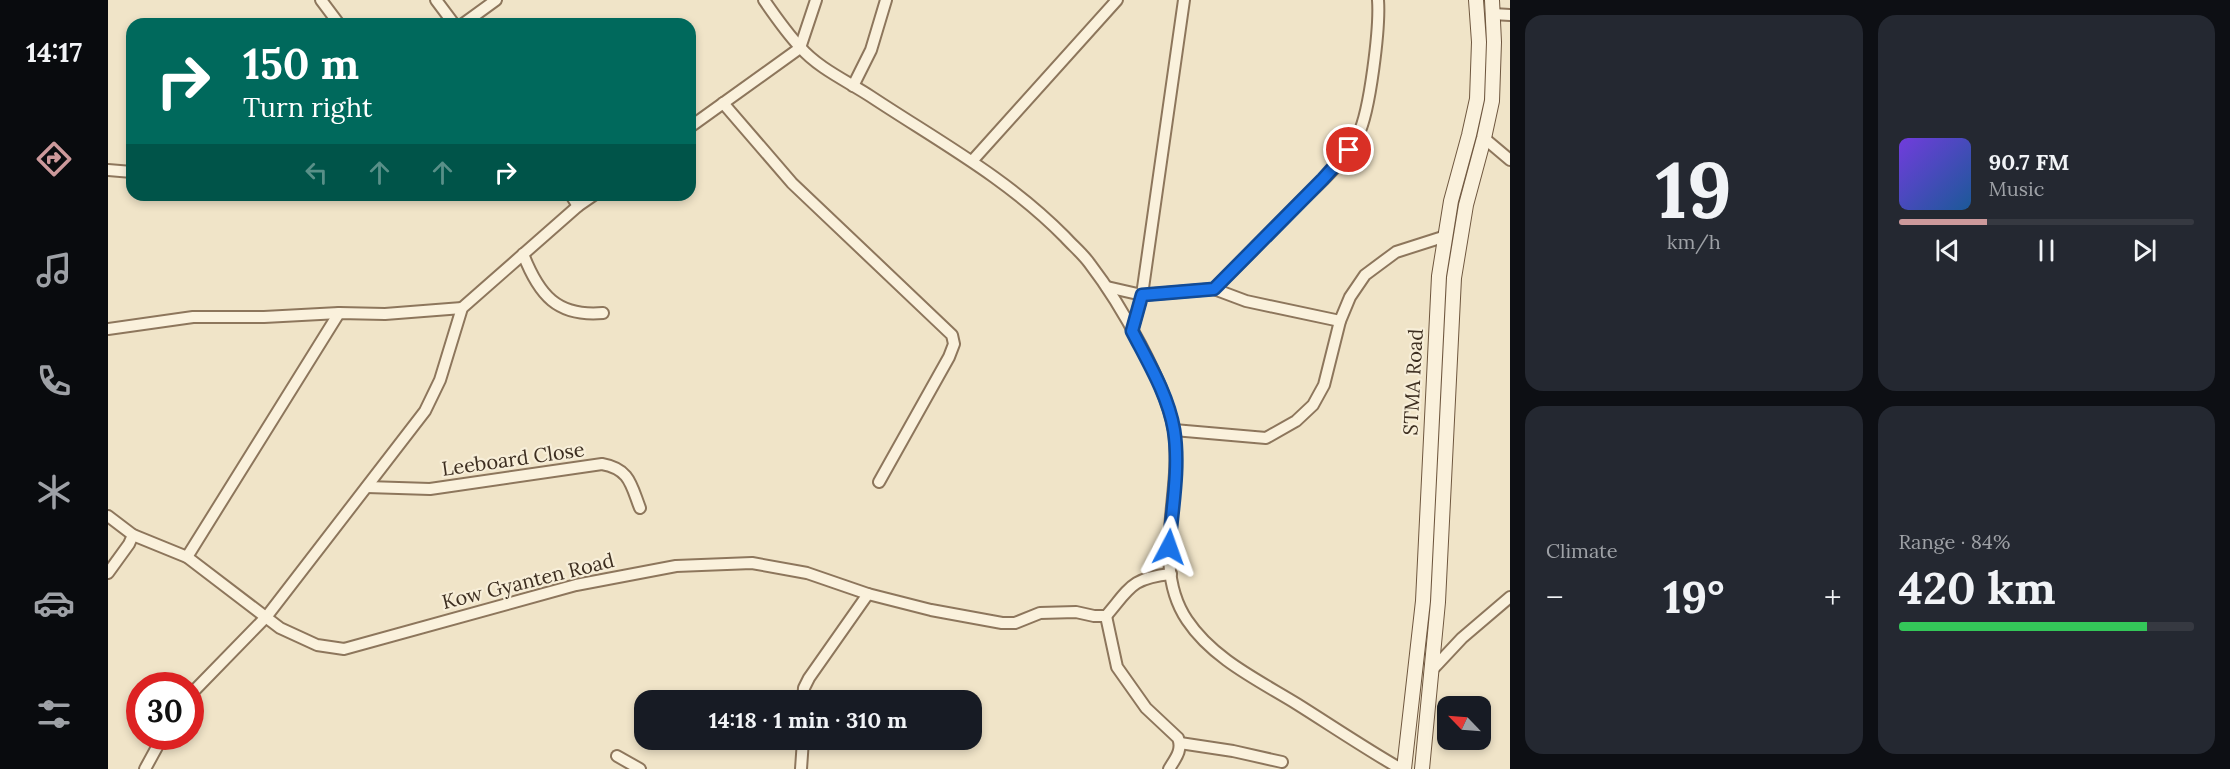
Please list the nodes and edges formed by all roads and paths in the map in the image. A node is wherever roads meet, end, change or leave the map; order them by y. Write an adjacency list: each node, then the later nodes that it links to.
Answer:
1 (321, 0): 13 (street)
2 (436, 0): 14 (street)
3 (496, 0): 15 (street)
4 (816, 0): 16 (street)
5 (886, 0): 17 (street)
6 (1117, 0): 21 (street)
7 (1184, 0): 32 (street)
8 (1378, 0): 31 (street)
9 (1476, 0): 28 (main road, STMA Road)
10 (767, 2): 16 (street)
11 (1492, 7): 12 (street); 20 (main road, STMA Road)
12 (1510, 15)
13 (334, 18)
14 (450, 18)
15 (472, 18)
16 (800, 48): 17 (street); 18 (street)
17 (853, 86): 21 (street)
18 (723, 103): 19 (street); 40 (street)
19 (696, 123)
20 (1484, 138): 22 (street); 52 (main road, STMA Road)
21 (972, 160): 30 (street)
22 (1510, 160)
23 (108, 170): 24 (street)
24 (126, 172)
25 (575, 201): 27 (street)
26 (585, 201): 27 (street)
27 (578, 206): 29 (street)
28 (1446, 236): 36 (street); 64 (main road, STMA Road)
29 (523, 254): 33 (street); 35 (street)
30 (1107, 287): 32 (street); 38 (street)
31 (1214, 289): 32 (street); 36 (street)
32 (1142, 295): 38 (street)
33 (462, 308): 34 (street); 41 (street)
34 (339, 313): 37 (street); 45 (street)
35 (603, 313)
36 (1340, 321): 39 (street)
37 (108, 329)
38 (1132, 331): 39 (street)
39 (1174, 430): 47 (street)
40 (879, 482)
41 (367, 487): 42 (street, Leeboard Close); 50 (street)
42 (640, 508)
43 (108, 516): 44 (street, Kow Gyanten Road)
44 (133, 535): 45 (street, Kow Gyanten Road); 46 (street)
45 (187, 557): 50 (street, Kow Gyanten Road)
46 (108, 573)
47 (1171, 574): 51 (street); 64 (street)
48 (868, 594): 50 (street, Kow Gyanten Road); 51 (street, Kow Gyanten Road); 54 (street)
49 (1510, 597): 52 (street)
50 (267, 616): 53 (street)
51 (1106, 616): 55 (street)
52 (1432, 670): 65 (main road, STMA Road)
53 (204, 681)
54 (804, 690)
55 (1180, 743): 59 (street); 63 (street)
56 (155, 750): 60 (street)
57 (802, 750): 62 (street)
58 (617, 756): 61 (street)
59 (1282, 762)
60 (145, 769)
61 (640, 769)
62 (801, 769)
63 (1169, 769)
64 (1403, 769)
65 (1422, 769)

